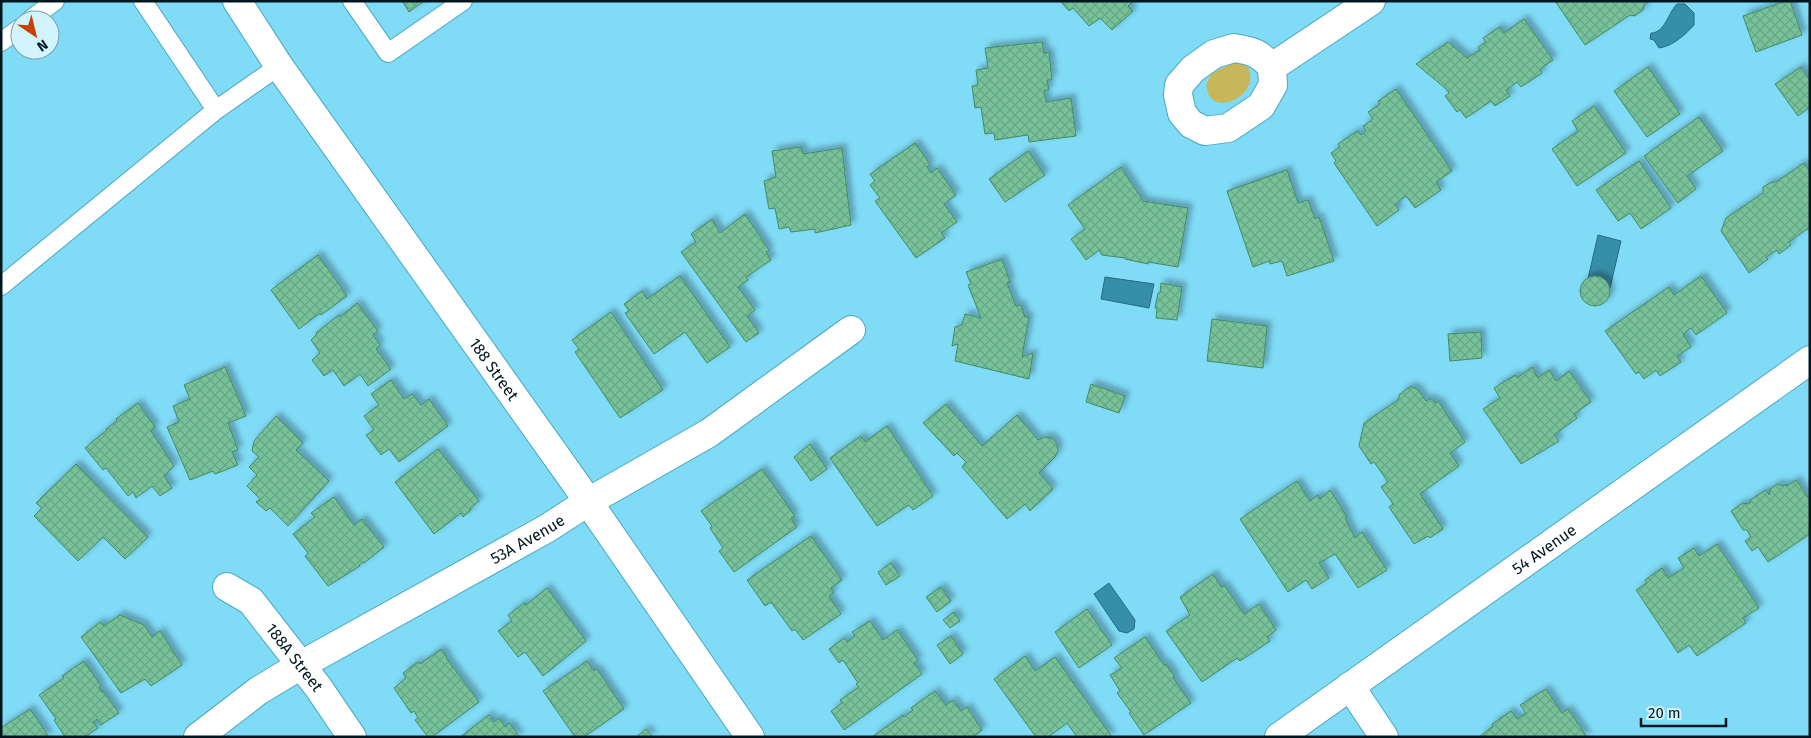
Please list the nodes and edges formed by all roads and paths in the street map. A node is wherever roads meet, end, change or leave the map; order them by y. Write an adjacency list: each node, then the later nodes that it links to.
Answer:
1 (55, 1): 7 (lane)
2 (143, 1): 10 (lane)
3 (236, 1): 8 (street, 188 Street)
4 (352, 1): 5 (lane)
5 (463, 1)
6 (1371, 1): 9 (street)
7 (43, 10)
8 (279, 66): 10 (lane); 14 (street, 188 Street)
9 (1272, 67)
10 (216, 110): 11 (lane)
11 (1, 286)
12 (851, 330): 14 (street, 53A Avenue)
13 (1810, 360): 17 (street, 54 Avenue)
14 (588, 502): 16 (street, 53A Avenue); 20 (street, 188 Street)
15 (227, 587): 16 (street, 188A Street)
16 (301, 664): 18 (street, 53A Avenue); 19 (street, 188A Street)
17 (1350, 686): 21 (street, 54 Avenue); 22 (street)
18 (198, 737)
19 (352, 737)
20 (750, 737)
21 (1279, 737)
22 (1384, 737)

